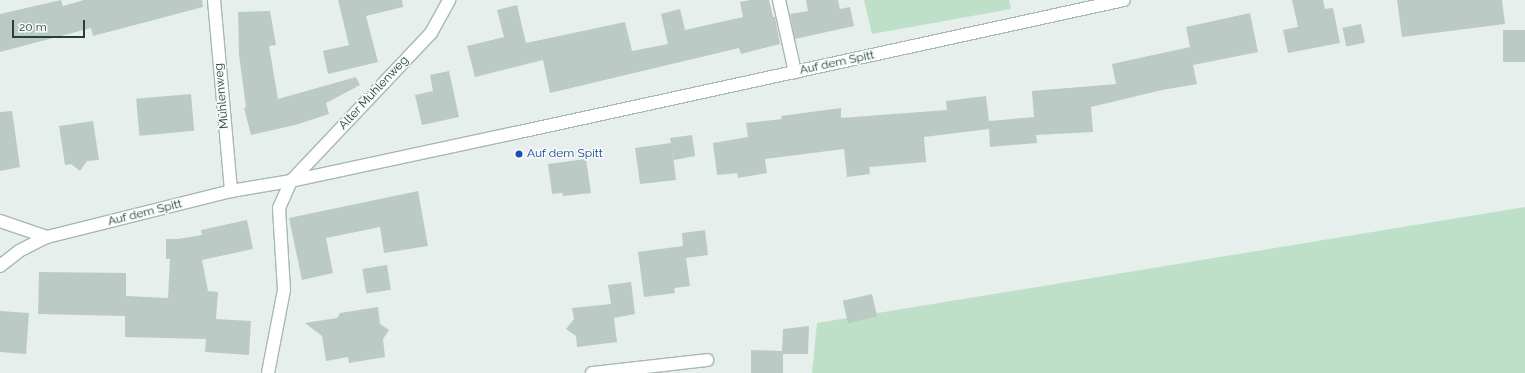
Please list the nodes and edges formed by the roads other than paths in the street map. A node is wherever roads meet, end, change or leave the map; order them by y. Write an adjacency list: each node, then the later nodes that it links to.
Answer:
1 (214, 0): 7 (street, Mühlenweg)
2 (449, 0): 6 (street, Alter Mühlenweg)
3 (779, 0): 5 (street)
4 (1124, 0): 5 (street, Auf dem Spitt)
5 (795, 72): 6 (street, Auf dem Spitt)
6 (291, 181): 7 (street, Auf dem Spitt); 12 (street)
7 (230, 191): 9 (street, Auf dem Spitt)
8 (0, 221): 9 (street)
9 (47, 237): 10 (street, Auf dem Spitt)
10 (0, 266)
11 (707, 360): 13 (street)
12 (268, 373)
13 (592, 373)

